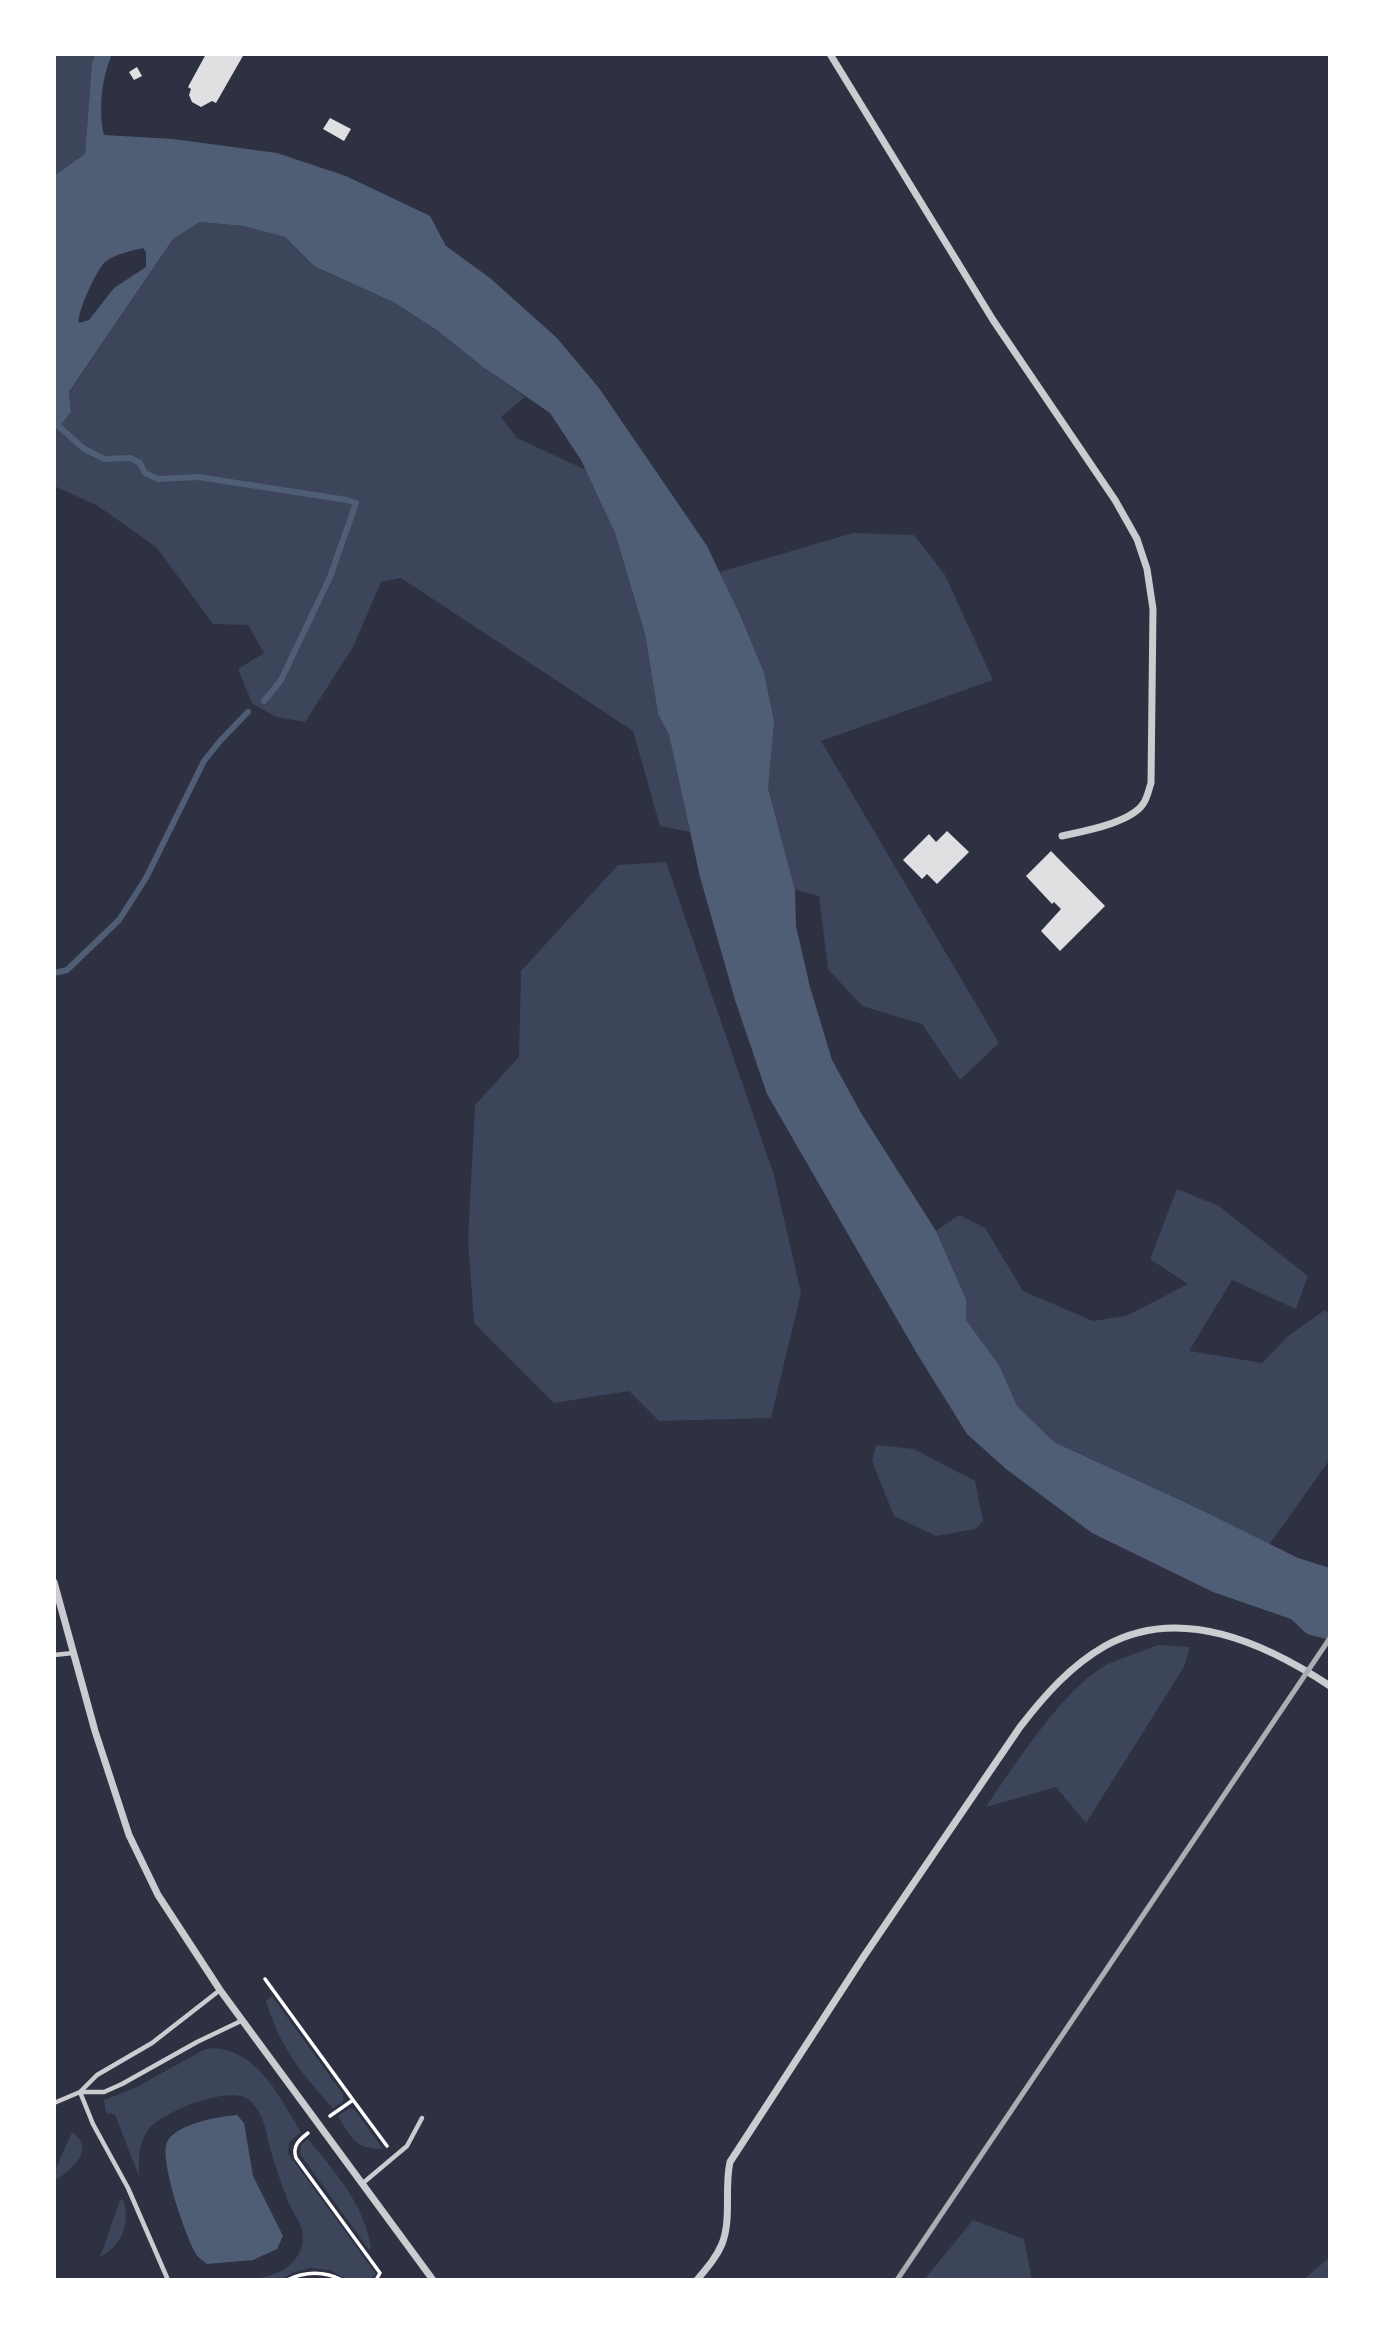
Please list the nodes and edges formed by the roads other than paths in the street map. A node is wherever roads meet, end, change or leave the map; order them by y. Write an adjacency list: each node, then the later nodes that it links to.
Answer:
1 (830, 54): 2 (street)
2 (1062, 836)
3 (54, 1581): 4 (street)
4 (74, 1653): 5 (lane); 7 (street)
5 (54, 1655)
6 (1330, 1686): 15 (street)
7 (220, 1990): 8 (street); 9 (lane)
8 (243, 2020): 9 (lane); 12 (street)
9 (80, 2092): 10 (lane); 13 (lane)
10 (54, 2103)
11 (422, 2118): 12 (lane)
12 (363, 2183): 14 (street)
13 (168, 2280)
14 (433, 2280)
15 (697, 2280)

